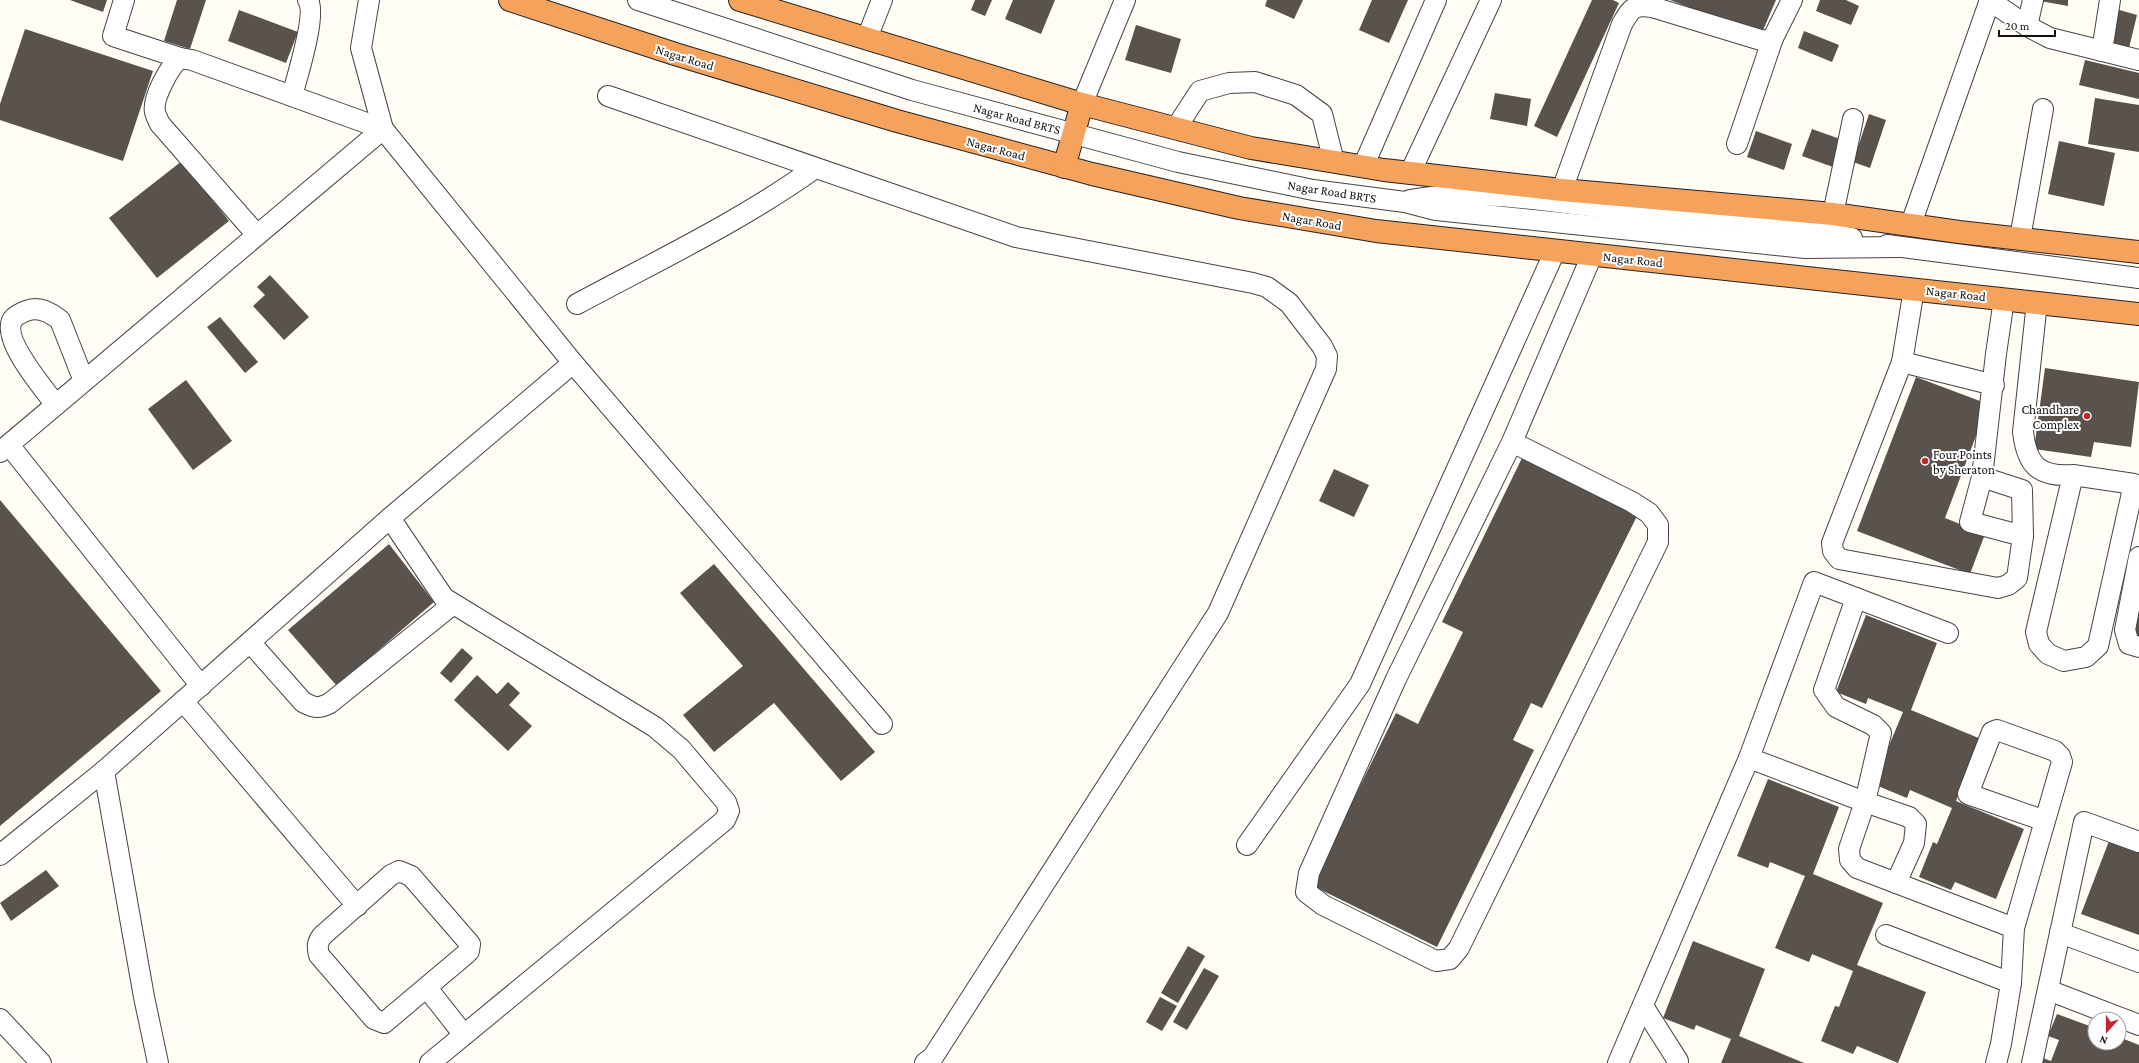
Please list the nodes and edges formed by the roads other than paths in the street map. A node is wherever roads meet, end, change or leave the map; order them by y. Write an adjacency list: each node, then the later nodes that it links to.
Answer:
1 (124, 0): 20 (street)
2 (308, 0): 22 (street)
3 (369, 0): 28 (street)
4 (510, 0): 32 (highway, Nagar Road)
5 (638, 0): 29 (street, Nagar Road BRTS)
6 (740, 0): 17 (highway)
7 (882, 0): 17 (street)
8 (1125, 0): 24 (street)
9 (1436, 0): 33 (street)
10 (1491, 0): 35 (street)
11 (1792, 0): 18 (street)
12 (1989, 0): 16 (street); 38 (street)
13 (2034, 0): 16 (street)
14 (2110, 0): 19 (street)
15 (1632, 4): 18 (street); 36 (street)
16 (2027, 26): 19 (street)
17 (867, 38): 24 (highway)
18 (1773, 38): 30 (street)
19 (2102, 51): 21 (street)
20 (180, 58): 22 (street); 39 (street)
21 (2139, 60)
22 (292, 96): 28 (street)
23 (608, 96): 34 (street)
24 (1082, 104): 27 (highway); 29 (highway)
25 (2043, 109): 40 (street)
26 (1853, 119): 37 (street)
27 (1176, 128): 31 (highway); 31 (street)
28 (383, 129): 39 (street); 52 (street)
29 (1072, 134): 32 (highway); 44 (street, Nagar Road BRTS)
30 (1737, 144)
31 (1334, 162): 33 (highway)
32 (1064, 166): 41 (highway, Nagar Road)
33 (1363, 167): 35 (highway)
34 (815, 168): 48 (street); 94 (street)
35 (1410, 173): 36 (highway)
36 (1562, 190): 37 (highway)
37 (1833, 214): 38 (highway)
38 (1910, 224): 40 (highway)
39 (257, 235): 53 (street)
40 (2020, 238): 42 (highway)
41 (1555, 251): 43 (highway, Nagar Road); 76 (street)
42 (2139, 252)
43 (1592, 255): 45 (highway, Nagar Road); 56 (street)
44 (2139, 278)
45 (1914, 289): 46 (highway, Nagar Road); 51 (street)
46 (2004, 299): 47 (highway, Nagar Road); 54 (street)
47 (2037, 302): 49 (highway, Nagar Road); 58 (street)
48 (577, 304)
49 (2139, 314)
50 (6, 316): 53 (street); 55 (street)
51 (1902, 362): 54 (street); 61 (street)
52 (573, 363): 60 (street); 70 (street)
53 (84, 381): 55 (street)
54 (1994, 385): 59 (street)
55 (56, 405): 57 (street)
56 (1512, 442): 56 (street)
57 (5, 448): 68 (street)
58 (2073, 475): 58 (street)
59 (1982, 477): 61 (street); 61 (street)
60 (390, 518): 64 (street); 66 (street)
61 (2023, 536)
62 (2139, 557): 67 (street)
63 (1856, 598): 65 (street); 71 (street); 73 (street)
64 (452, 605): 66 (street); 90 (street)
65 (1948, 633)
66 (250, 642): 68 (street)
67 (2139, 647)
68 (201, 686): 69 (street)
69 (183, 701): 72 (street); 79 (street)
70 (882, 724)
71 (1749, 758): 73 (street); 87 (street)
72 (104, 771): 77 (street); 92 (street)
73 (1866, 802): 78 (street); 78 (street)
74 (2045, 821): 74 (street); 80 (street)
75 (2139, 842): 81 (street)
76 (1247, 845)
77 (0, 855)
78 (1896, 883): 80 (street)
79 (357, 906): 85 (street); 85 (street)
80 (2014, 928): 84 (street)
81 (2060, 933): 83 (street); 86 (street)
82 (1886, 936): 84 (street)
83 (2139, 962)
84 (2011, 983): 97 (street)
85 (427, 988): 90 (street)
86 (2048, 990): 89 (street); 98 (street)
87 (1643, 1006): 95 (street); 96 (street)
88 (0, 1019): 91 (street)
89 (2139, 1025)
90 (464, 1035): 93 (street)
91 (41, 1063)
92 (158, 1063)
93 (430, 1063)
94 (925, 1063)
95 (1618, 1063)
96 (1678, 1063)
97 (1996, 1063)
98 (2032, 1063)

